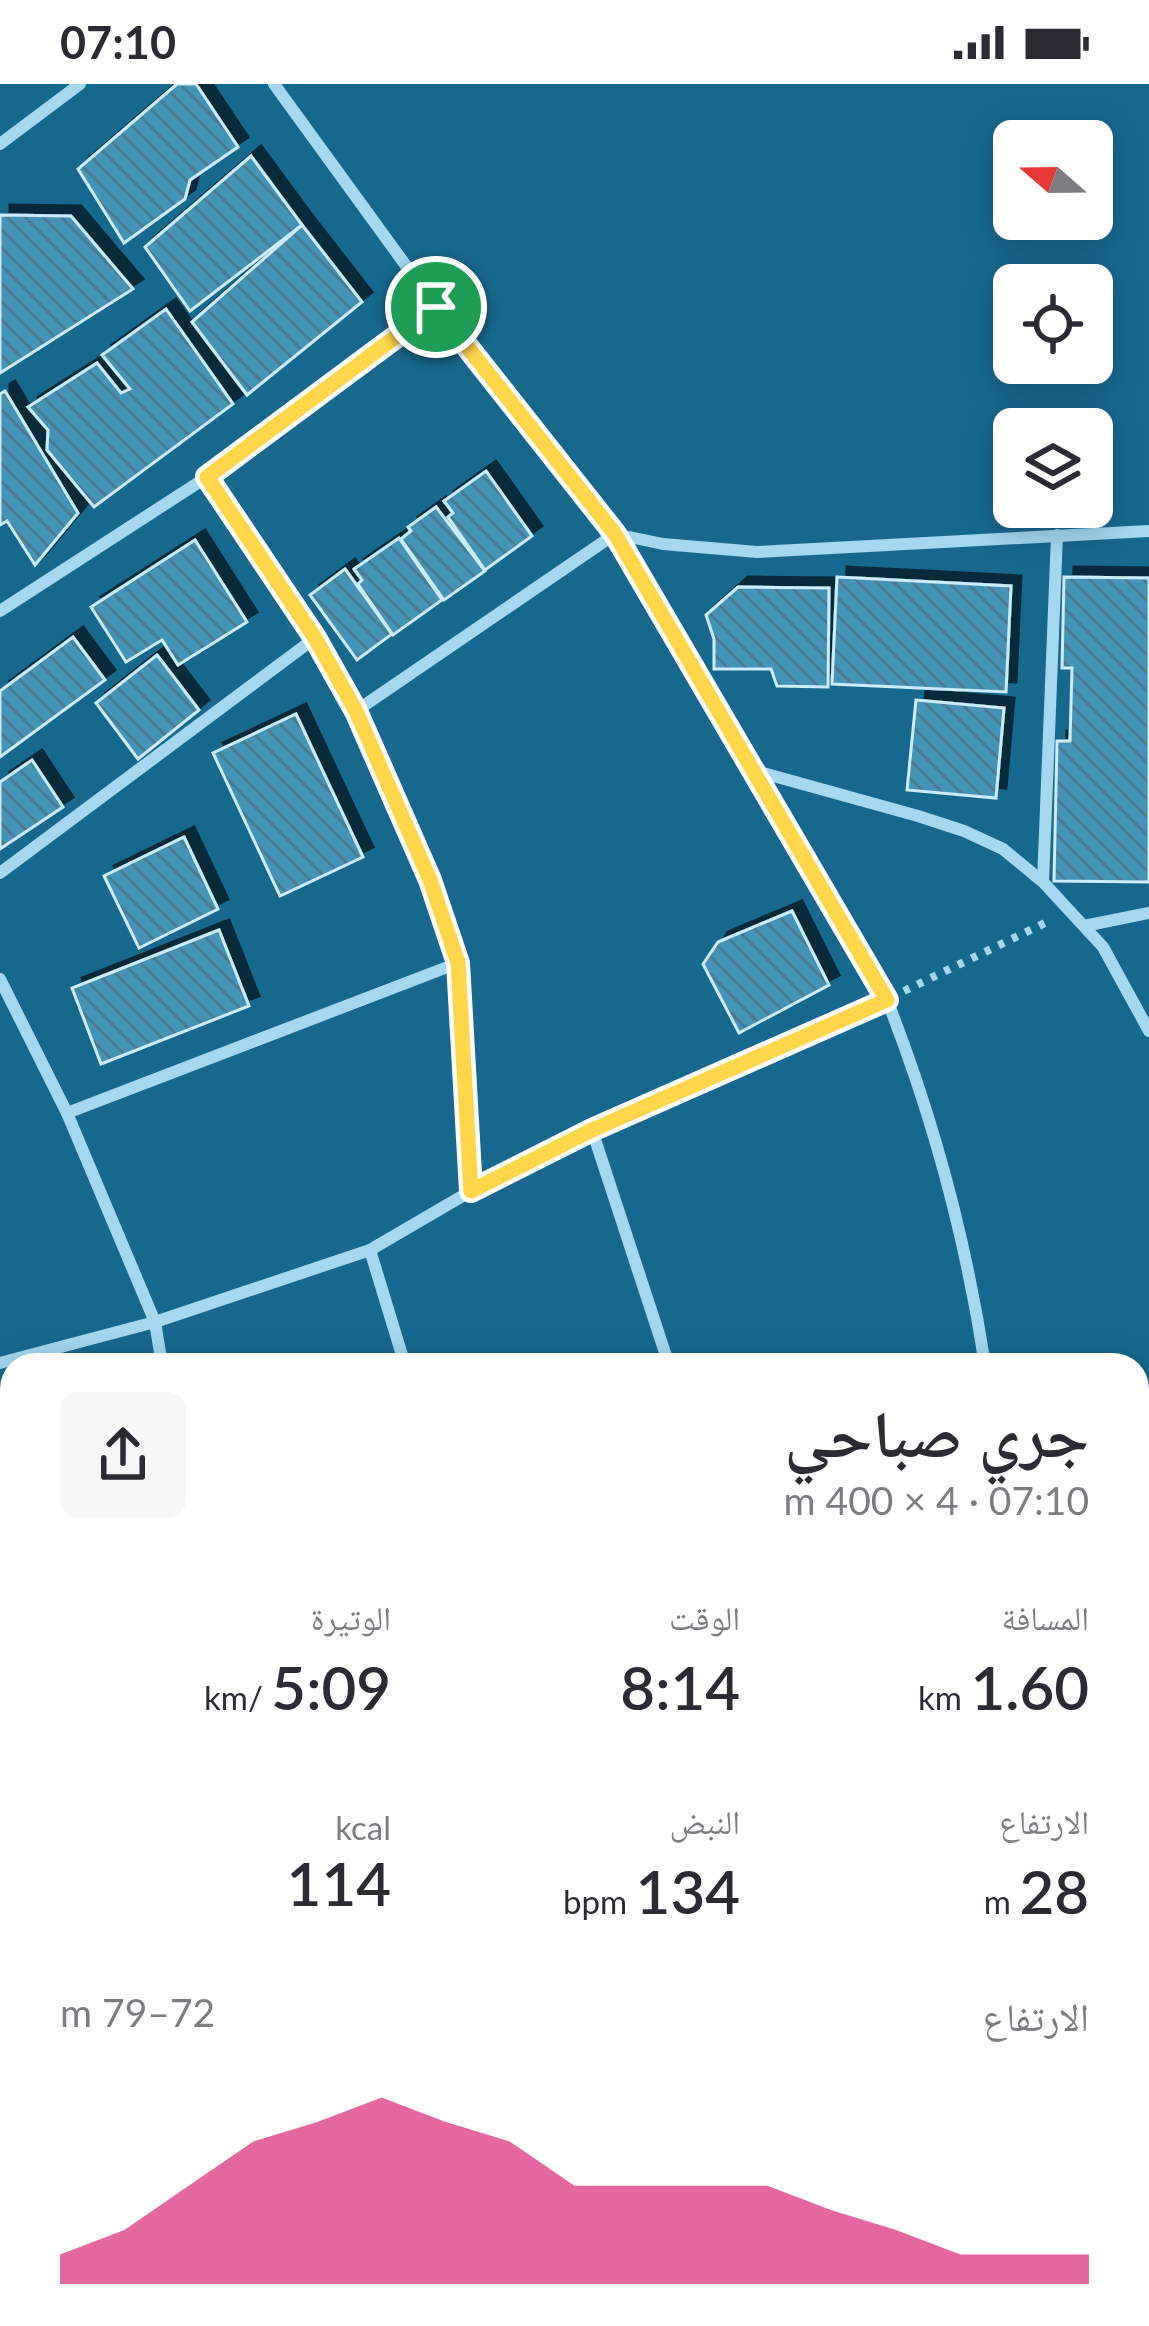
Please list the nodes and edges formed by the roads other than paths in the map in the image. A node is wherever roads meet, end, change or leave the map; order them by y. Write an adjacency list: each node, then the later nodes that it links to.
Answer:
1 (80, 84): 3 (street)
2 (274, 84): 4 (street)
3 (0, 144)
4 (436, 307): 5 (street); 7 (street)
5 (207, 477): 9 (street); 10 (street)
6 (1149, 531): 8 (street)
7 (615, 534): 8 (street); 11 (street); 12 (street)
8 (1057, 535): 14 (street)
9 (0, 610)
10 (315, 638): 11 (street); 13 (street)
11 (356, 711): 17 (street)
12 (751, 770): 14 (street); 19 (street)
13 (0, 873)
14 (1043, 882): 16 (street)
15 (1149, 913): 16 (street)
16 (1084, 926): 20 (street)
17 (458, 963): 21 (street); 23 (street)
18 (0, 979): 21 (street)
19 (887, 1000): 22 (street); 30 (street)
20 (1149, 1031)
21 (67, 1113): 25 (street)
22 (592, 1130): 23 (street); 29 (street)
23 (471, 1191): 24 (street)
24 (370, 1250): 25 (street); 28 (street)
25 (155, 1322): 26 (street); 27 (street)
26 (38, 1353)
27 (161, 1353)
28 (401, 1353)
29 (665, 1353)
30 (983, 1353)

